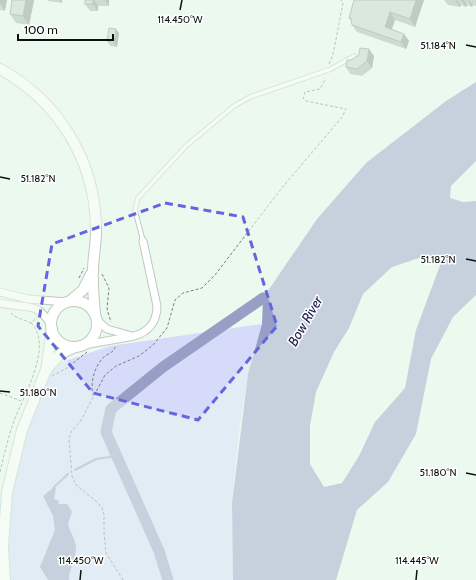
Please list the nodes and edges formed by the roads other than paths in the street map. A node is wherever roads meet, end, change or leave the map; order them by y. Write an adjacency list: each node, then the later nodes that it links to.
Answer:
1 (354, 56): 3 (lane)
2 (0, 69): 4 (main road)
3 (143, 241): 10 (street)
4 (97, 272): 7 (main road); 8 (main road)
5 (0, 292): 7 (street)
6 (0, 302): 9 (street)
7 (68, 302): 8 (main road); 9 (main road)
8 (96, 317): 10 (street); 11 (main road)
9 (51, 327): 11 (main road); 12 (main road)
10 (134, 336): 11 (street)
11 (83, 347): 12 (main road)
12 (46, 370): 13 (main road)
13 (5, 580)

